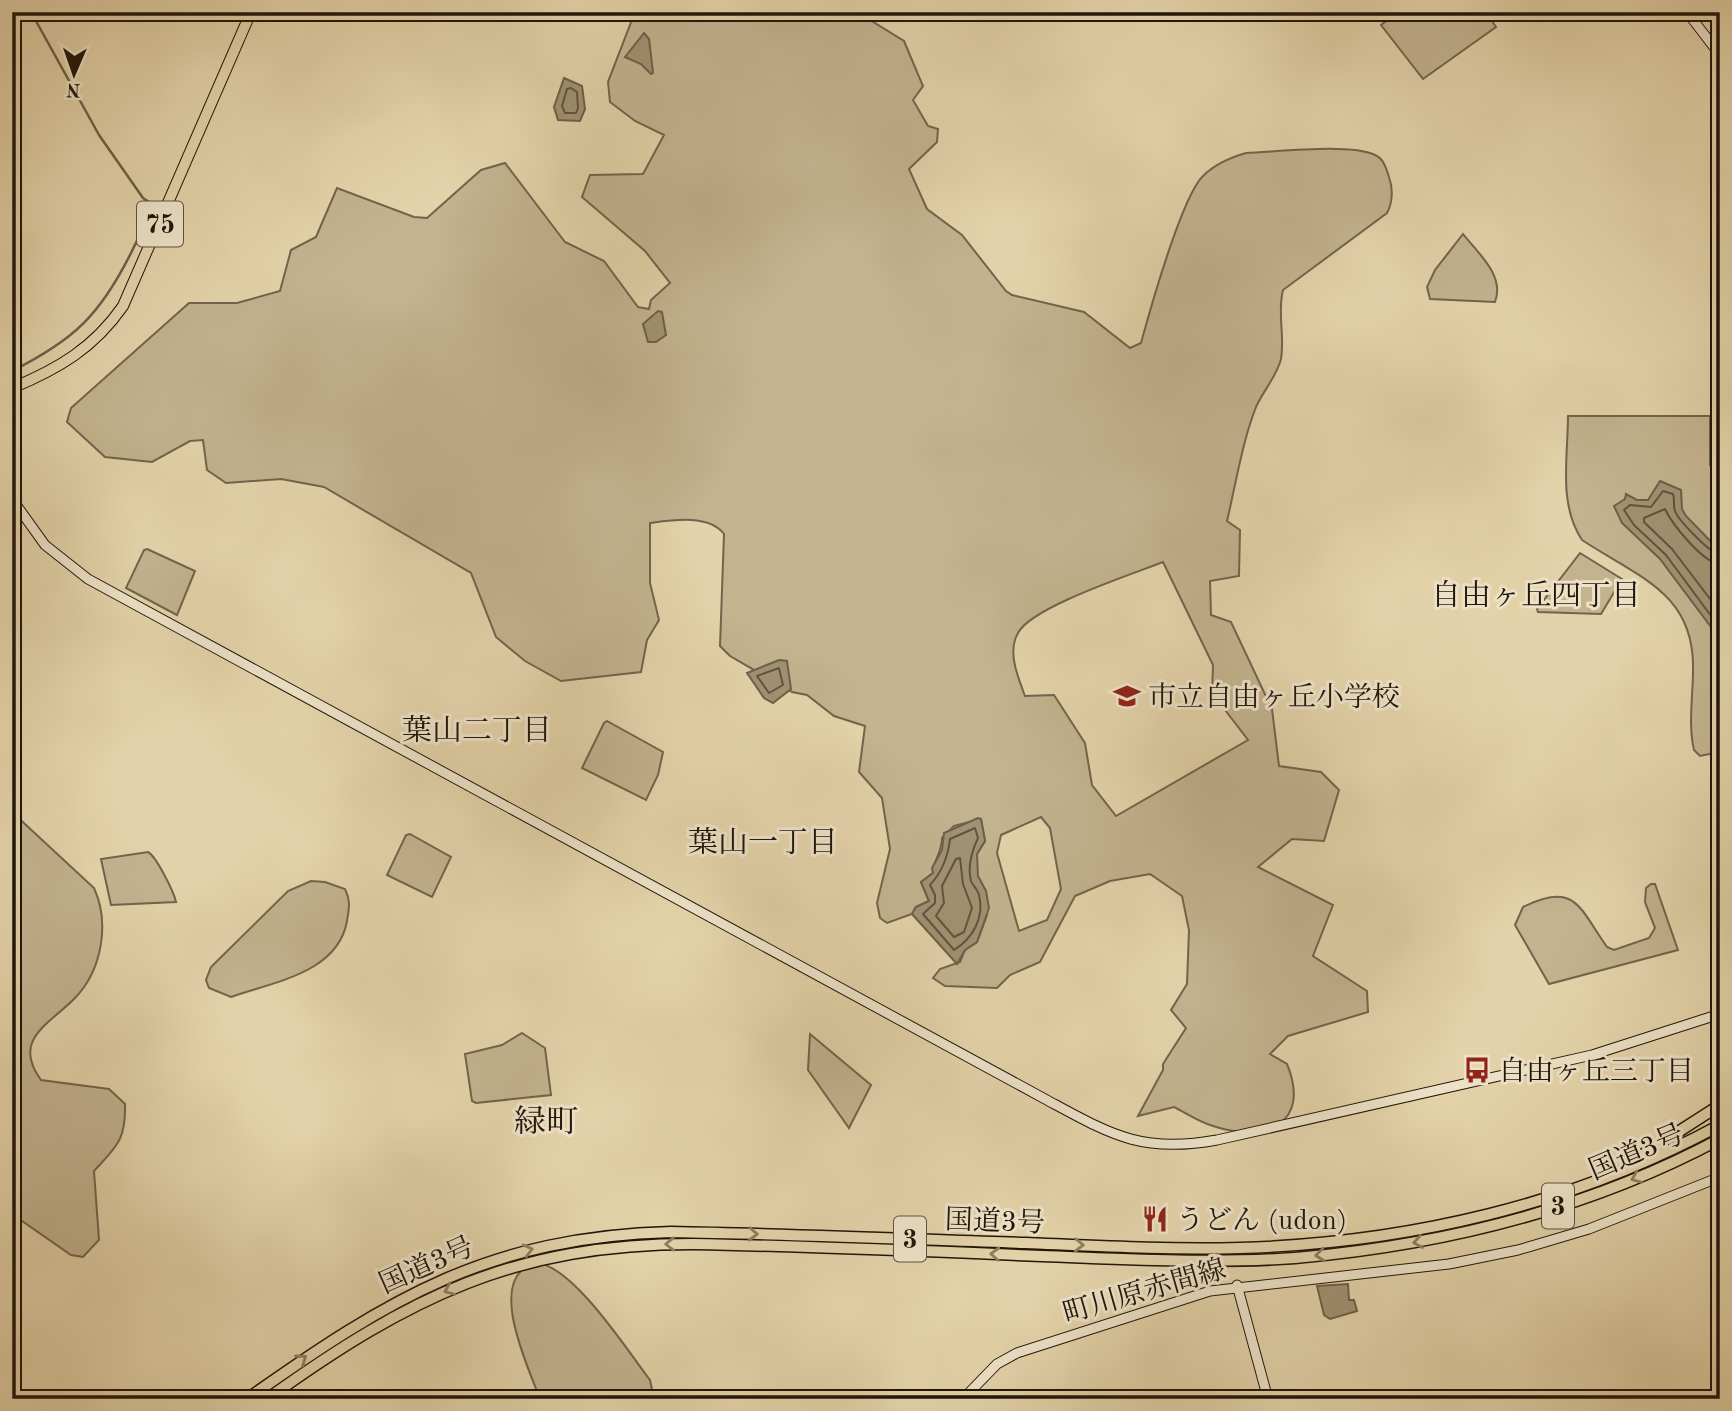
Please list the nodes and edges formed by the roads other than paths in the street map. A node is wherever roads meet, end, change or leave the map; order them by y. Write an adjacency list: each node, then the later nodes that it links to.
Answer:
1 (251, 12): 4 (main road, 75)
2 (1687, 12): 3 (street)
3 (1720, 55)
4 (12, 388)
5 (12, 499): 6 (street)
6 (1720, 1014)
7 (1720, 1105): 10 (highway)
8 (1720, 1125): 10 (highway, 国道3号 / 3)
9 (1720, 1139): 14 (highway, 国道3号 / 3, one-way to 14)
10 (1606, 1177): 13 (highway, 国道3号 / 3, one-way to 10)
11 (1720, 1177): 12 (street, 町川原赤間線)
12 (1237, 1286): 15 (street, 町川原赤間線); 16 (street)
13 (247, 1399)
14 (267, 1399)
15 (963, 1399)
16 (1268, 1399)

